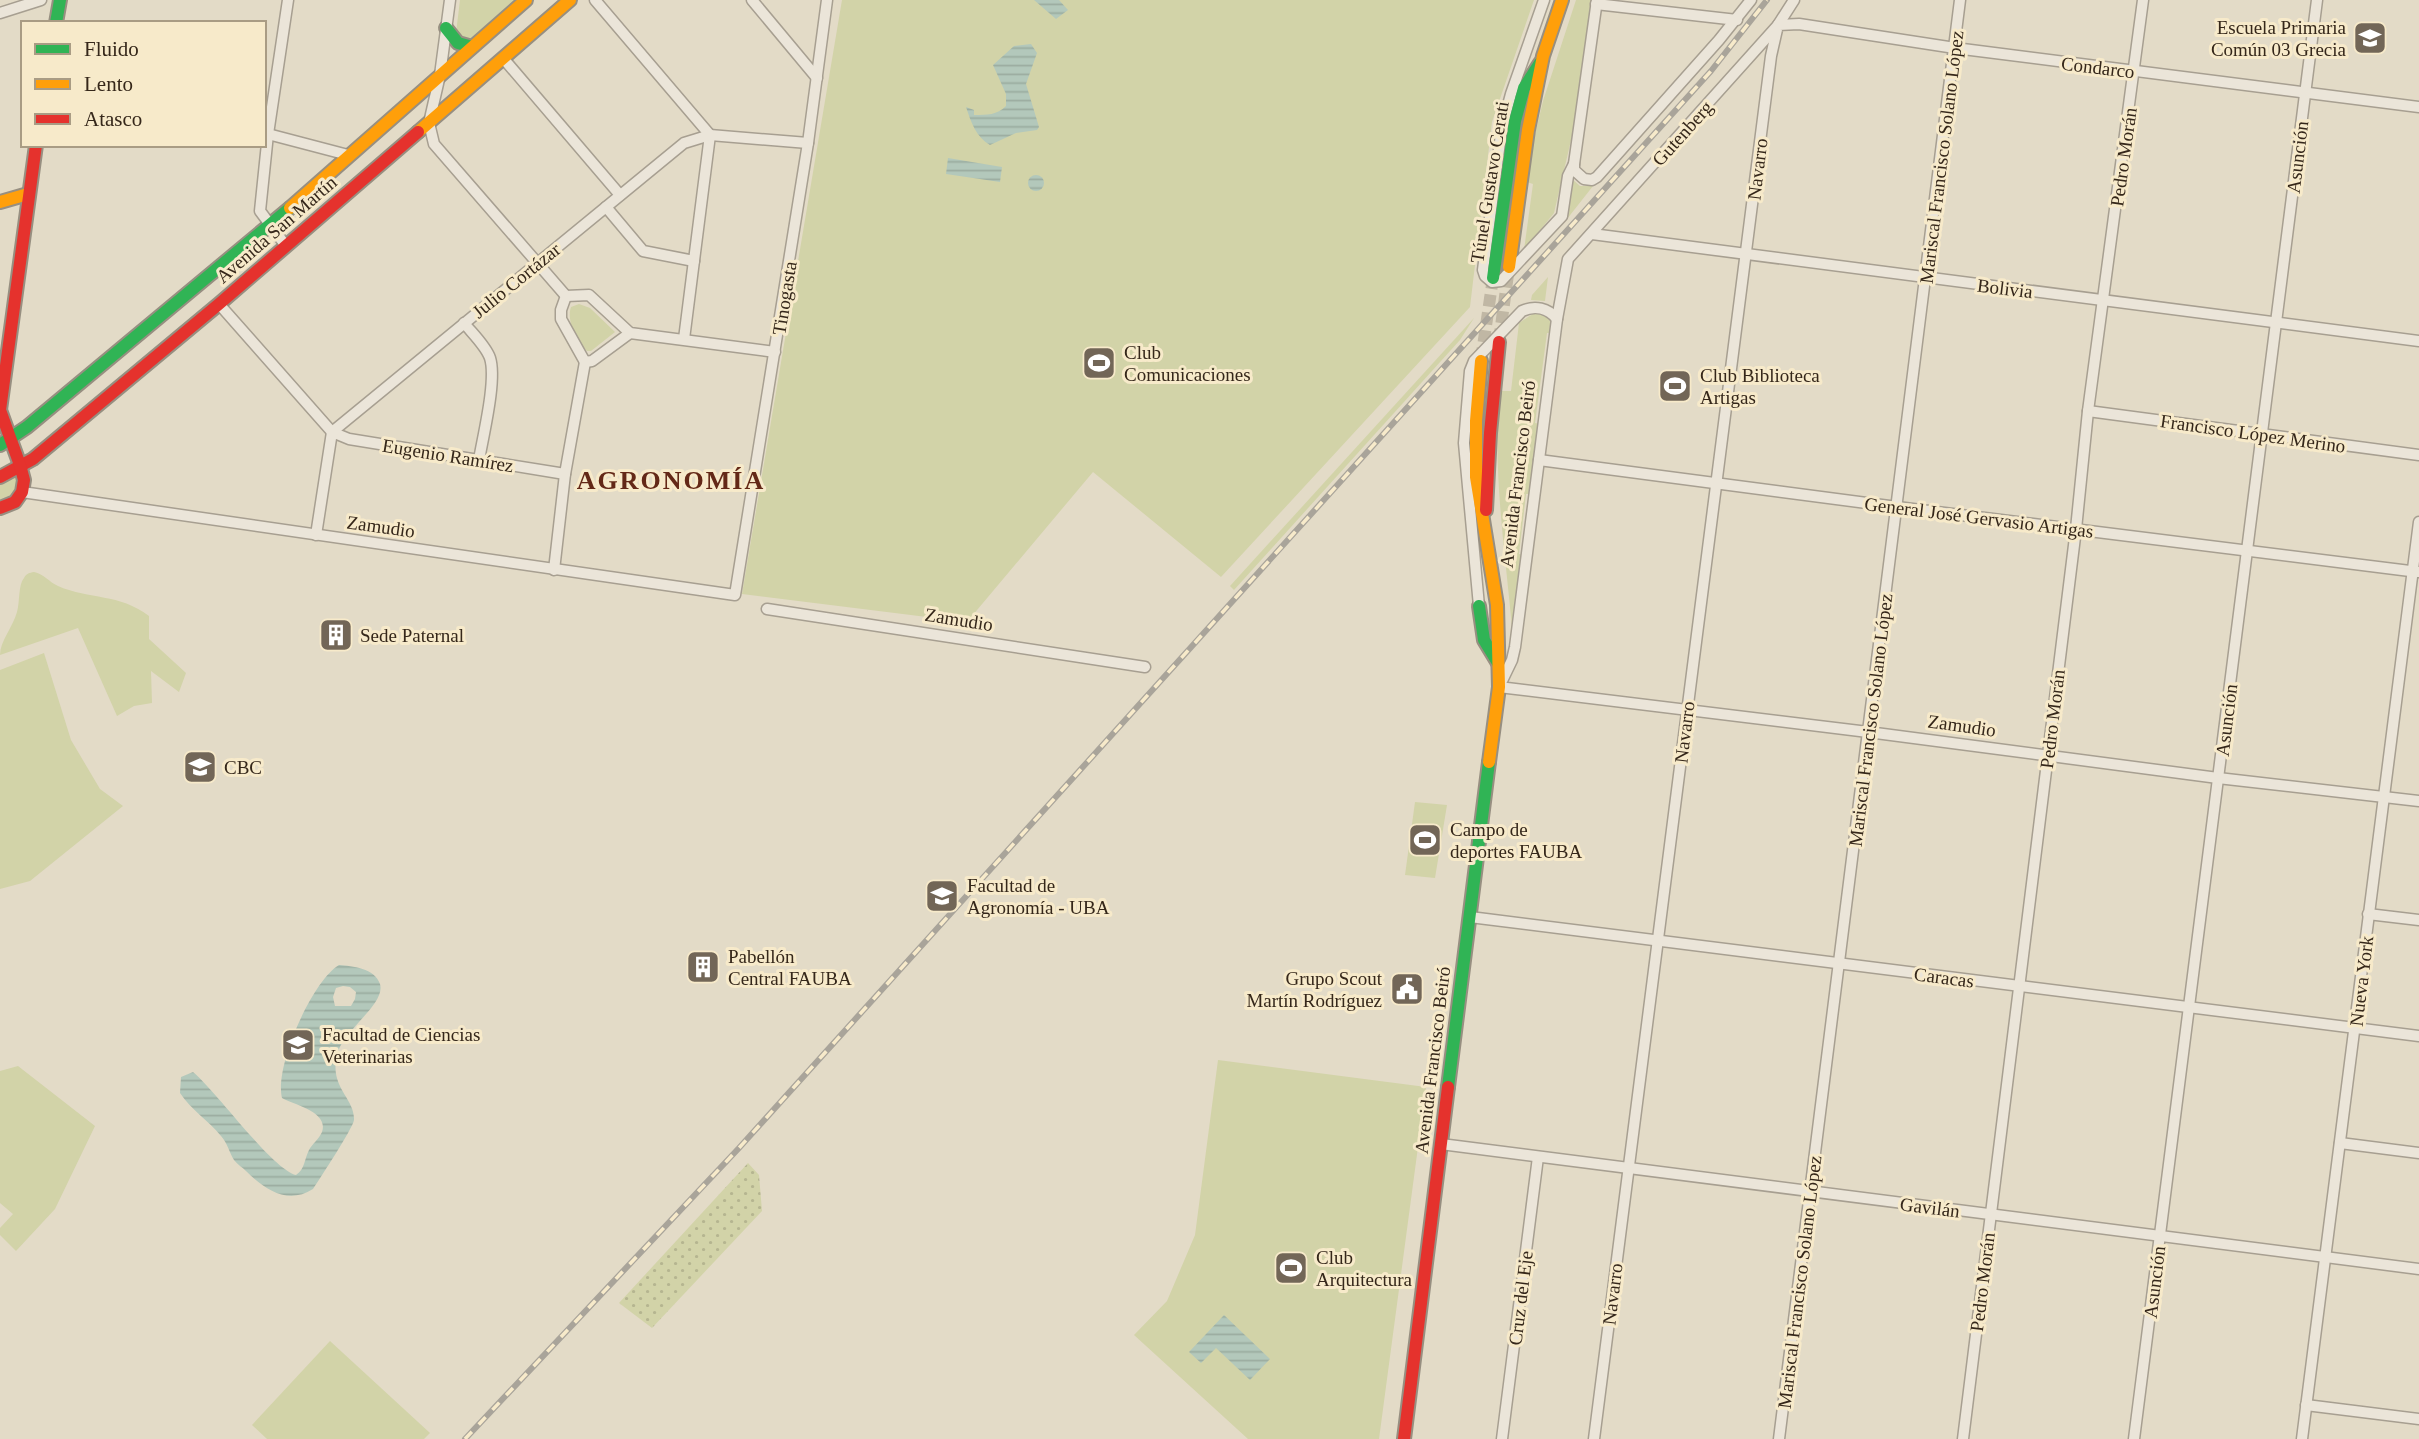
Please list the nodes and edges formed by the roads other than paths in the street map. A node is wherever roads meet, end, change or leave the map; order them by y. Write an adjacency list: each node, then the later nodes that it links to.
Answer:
1 (41, 0): 18 (street)
2 (60, 0): 20 (main road)
3 (288, 0): 33 (street)
4 (450, 0): 22 (street)
5 (526, 0): 23 (main road, Avenida San Martín)
6 (570, 0): 26 (main road, Avenida San Martín)
7 (595, 0): 34 (street)
8 (752, 0): 29 (street)
9 (827, 0): 29 (street, Tinogasta)
10 (1544, 0): 39 (street)
11 (1562, 0): 25 (main road, Túnel Gustavo Cerati)
12 (1751, 0): 19 (street, Gutenberg)
13 (1794, 0): 21 (street, Gutenberg)
14 (1960, 0): 24 (street, Mariscal Francisco Solano López)
15 (2143, 0): 27 (street, Pedro Morán)
16 (2317, 0): 30 (street, Asunción)
17 (1597, 2): 19 (street); 39 (street)
18 (0, 13)
19 (1737, 20): 39 (street, Gutenberg)
20 (56, 21)
21 (1778, 25): 24 (street, Condarco); 45 (street, Gutenberg); 47 (street, Navarro)
22 (446, 27): 23 (main road); 28 (street)
23 (472, 47): 28 (main road, Avenida San Martín)
24 (1955, 48): 27 (street, Condarco); 53 (street, Mariscal Francisco Solano López)
25 (1543, 57): 51 (main road, Túnel Gustavo Cerati); 52 (main road, Túnel Gustavo Cerati)
26 (503, 58): 32 (main road, Avenida San Martín); 41 (street)
27 (2134, 71): 30 (street, Condarco); 55 (street, Pedro Morán)
28 (440, 75): 32 (street); 38 (main road, Avenida San Martín)
29 (817, 78): 35 (street, Tinogasta)
30 (2305, 94): 31 (street, Condarco); 58 (street, Asunción)
31 (2419, 107)
32 (429, 123): 46 (main road, Avenida San Martín); 49 (street)
33 (266, 133): 38 (street)
34 (710, 135): 35 (street, Julio Cortázar); 41 (street, Julio Cortázar); 48 (street)
35 (808, 143): 64 (street, Tinogasta)
36 (36, 147): 40 (main road)
37 (265, 147): 44 (street)
38 (348, 155): 44 (main road, Avenida San Martín)
39 (1574, 164)
40 (28, 194): 42 (main road); 67 (main road)
41 (620, 195): 43 (street, Julio Cortázar)
42 (0, 202)
43 (606, 207): 48 (street); 49 (street, Julio Cortázar)
44 (269, 226): 46 (street); 71 (main road, Avenida San Martín)
45 (1592, 234): 47 (street, Bolivia); 50 (street, Gutenberg)
46 (286, 246): 56 (main road, Avenida San Martín)
47 (1746, 253): 53 (street, Bolivia); 78 (street, Navarro)
48 (694, 261): 61 (street)
49 (537, 263): 54 (street); 59 (street, Julio Cortázar)
50 (1567, 264): 57 (street, Avenida Francisco Beiró)
51 (1510, 267)
52 (1493, 278)
53 (1925, 278): 55 (street, Bolivia); 81 (street, Mariscal Francisco Solano López)
54 (566, 296): 60 (street); 65 (street)
55 (2104, 300): 58 (street, Bolivia); 68 (street, Pedro Morán)
56 (219, 304): 69 (street); 75 (main road, Avenida San Martín)
57 (1557, 319): 74 (street, Avenida Francisco Beiró); 90 (street)
58 (2276, 322): 62 (street, Bolivia); 70 (street, Asunción)
59 (464, 323): 69 (street, Julio Cortázar); 73 (street)
60 (630, 333): 61 (street); 65 (street)
61 (684, 339): 64 (street)
62 (2419, 341)
63 (1499, 342): 85 (main road)
64 (775, 352): 89 (street, Tinogasta)
65 (584, 362): 76 (street)
66 (1480, 362): 85 (main road)
67 (0, 404): 71 (main road)
68 (2088, 411): 70 (street, Francisco López Merino); 83 (street, Pedro Morán)
69 (332, 432): 73 (street, Eugenio Ramírez); 84 (street)
70 (2262, 434): 72 (street, Francisco López Merino); 86 (street, Asunción)
71 (5, 442): 75 (main road)
72 (2419, 455)
73 (479, 460): 76 (street, Eugenio Ramírez)
74 (1539, 460): 78 (street, General José Gervasio Artigas); 94 (street, Avenida Francisco Beiró)
75 (21, 467): 77 (main road, Avenida San Martín); 79 (main road)
76 (565, 474): 87 (street)
77 (0, 477)
78 (1716, 483): 81 (street, General José Gervasio Artigas); 95 (street, Navarro)
79 (22, 492): 80 (main road); 84 (street, Zamudio)
80 (2, 508)
81 (1897, 508): 83 (street, General José Gervasio Artigas); 96 (street, Mariscal Francisco Solano López)
82 (2419, 522): 88 (street, Nueva York)
83 (2076, 528): 86 (street, General José Gervasio Artigas); 97 (street, Pedro Morán)
84 (316, 535): 87 (street, Zamudio)
85 (1484, 535): 93 (main road)
86 (2247, 550): 88 (street, General José Gervasio Artigas); 98 (street, Asunción)
87 (554, 570): 89 (street, Zamudio)
88 (2416, 572): 99 (street, Nueva York)
89 (735, 595)
90 (1479, 606): 93 (main road)
91 (767, 609): 92 (street, Zamudio)
92 (1145, 667)
93 (1500, 667): 94 (main road, Avenida Francisco Beiró)
94 (1499, 687): 95 (street, Zamudio); 102 (main road, Avenida Francisco Beiró)
95 (1686, 711): 96 (street, Zamudio); 104 (street, Navarro)
96 (1868, 732): 97 (street, Zamudio); 105 (street, Mariscal Francisco Solano López)
97 (2048, 756): 98 (street, Zamudio); 106 (street, Pedro Morán)
98 (2218, 778): 99 (street, Zamudio); 107 (street, Asunción)
99 (2384, 797): 100 (street, Zamudio); 101 (street, Nueva York)
100 (2419, 801)
101 (2368, 914): 103 (street); 108 (street, Nueva York)
102 (1470, 917): 104 (street, Caracas); 111 (main road, Avenida Francisco Beiró)
103 (2419, 920)
104 (1657, 940): 105 (street, Caracas); 114 (street, Navarro)
105 (1840, 964): 106 (street, Caracas); 115 (street, Mariscal Francisco Solano López)
106 (2019, 986): 107 (street, Caracas); 116 (street, Pedro Morán)
107 (2189, 1007): 108 (street, Caracas); 117 (street, Asunción)
108 (2356, 1028): 109 (street, Caracas); 110 (street, Nueva York)
109 (2419, 1036)
110 (2340, 1143): 112 (street); 118 (street, Nueva York)
111 (1441, 1144): 113 (street, Gavilán); 122 (main road, Avenida Francisco Beiró)
112 (2419, 1153)
113 (1538, 1157): 114 (street, Gavilán); 123 (street, Cruz del Eje)
114 (1629, 1168): 115 (street, Gavilán); 124 (street, Navarro)
115 (1810, 1192): 116 (street, Gavilán); 125 (street, Mariscal Francisco Solano López)
116 (1991, 1215): 117 (street, Gavilán); 126 (street, Pedro Morán)
117 (2160, 1236): 118 (street, Gavilán); 127 (street, Asunción)
118 (2325, 1257): 119 (street, Gavilán); 120 (street, Nueva York)
119 (2419, 1269)
120 (2306, 1405): 121 (street); 128 (street, Nueva York)
121 (2419, 1419)
122 (1404, 1439)
123 (1502, 1439)
124 (1594, 1439)
125 (1779, 1439)
126 (1963, 1439)
127 (2134, 1439)
128 (2302, 1439)

